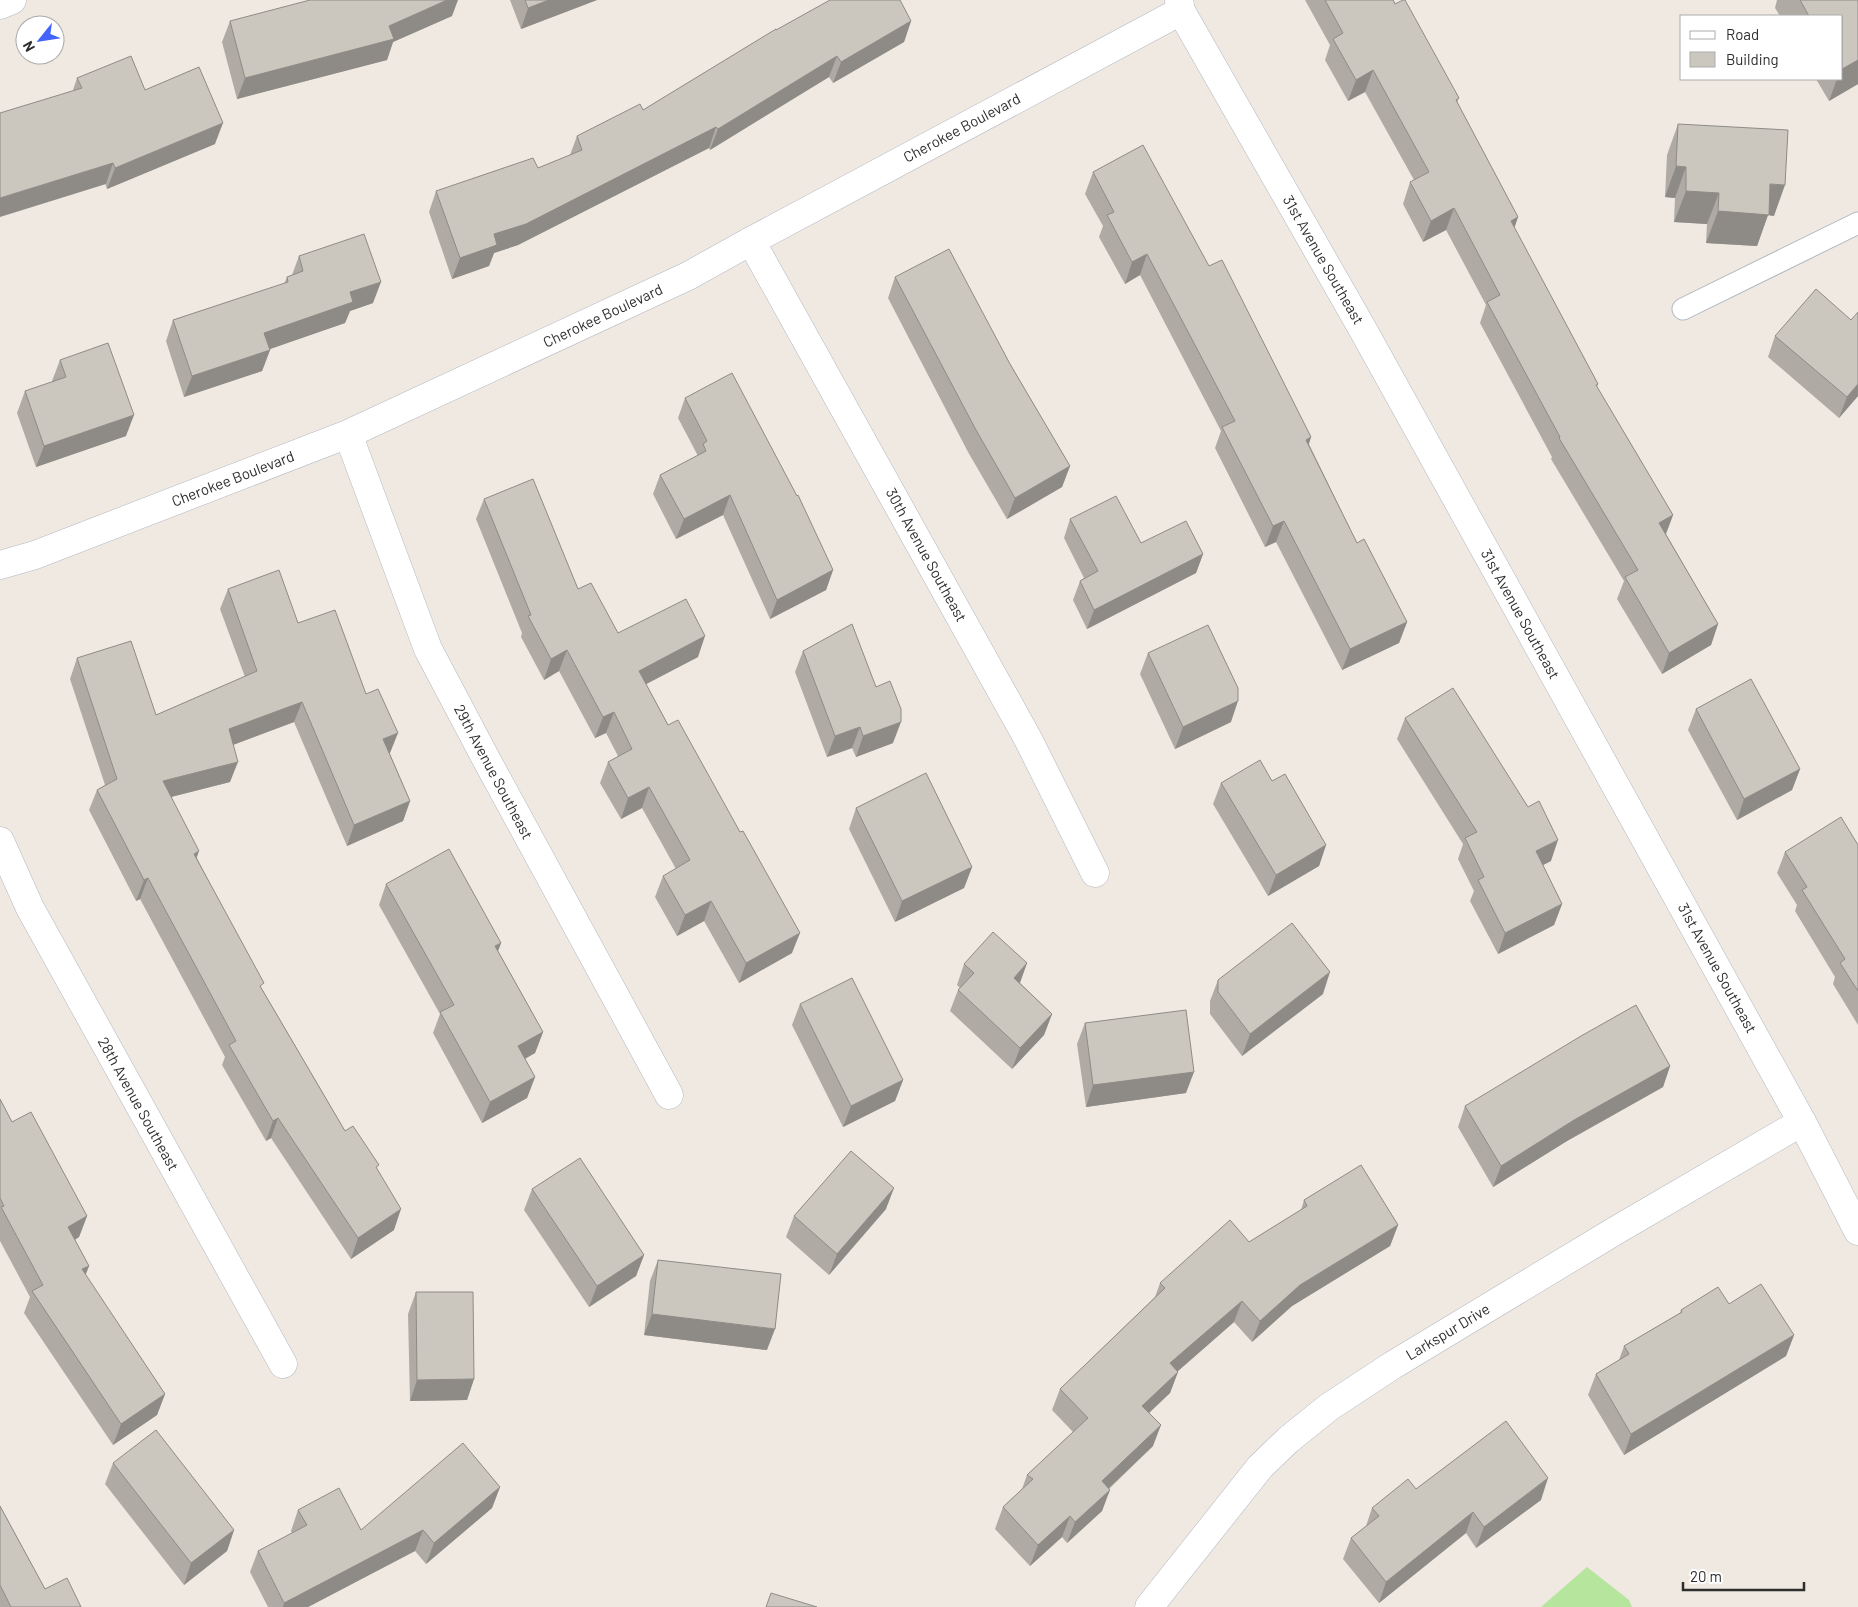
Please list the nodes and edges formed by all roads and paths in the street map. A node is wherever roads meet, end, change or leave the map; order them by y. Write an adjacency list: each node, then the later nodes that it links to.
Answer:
1 (12, 0): 2 (street)
2 (0, 5)
3 (1180, 6): 5 (street, Cherokee Boulevard); 12 (street, 31st Avenue Southeast)
4 (1858, 223): 6 (lane)
5 (750, 241): 7 (street, Cherokee Boulevard); 10 (street, 30th Avenue Southeast)
6 (1683, 309)
7 (348, 434): 8 (street, Cherokee Boulevard); 11 (street, 29th Avenue Southeast)
8 (0, 565)
9 (0, 841): 14 (street, 28th Avenue Southeast)
10 (1095, 873)
11 (669, 1096)
12 (1802, 1122): 13 (street, 31st Avenue Southeast); 15 (street, Larkspur Drive)
13 (1858, 1230)
14 (283, 1364)
15 (1149, 1607)

